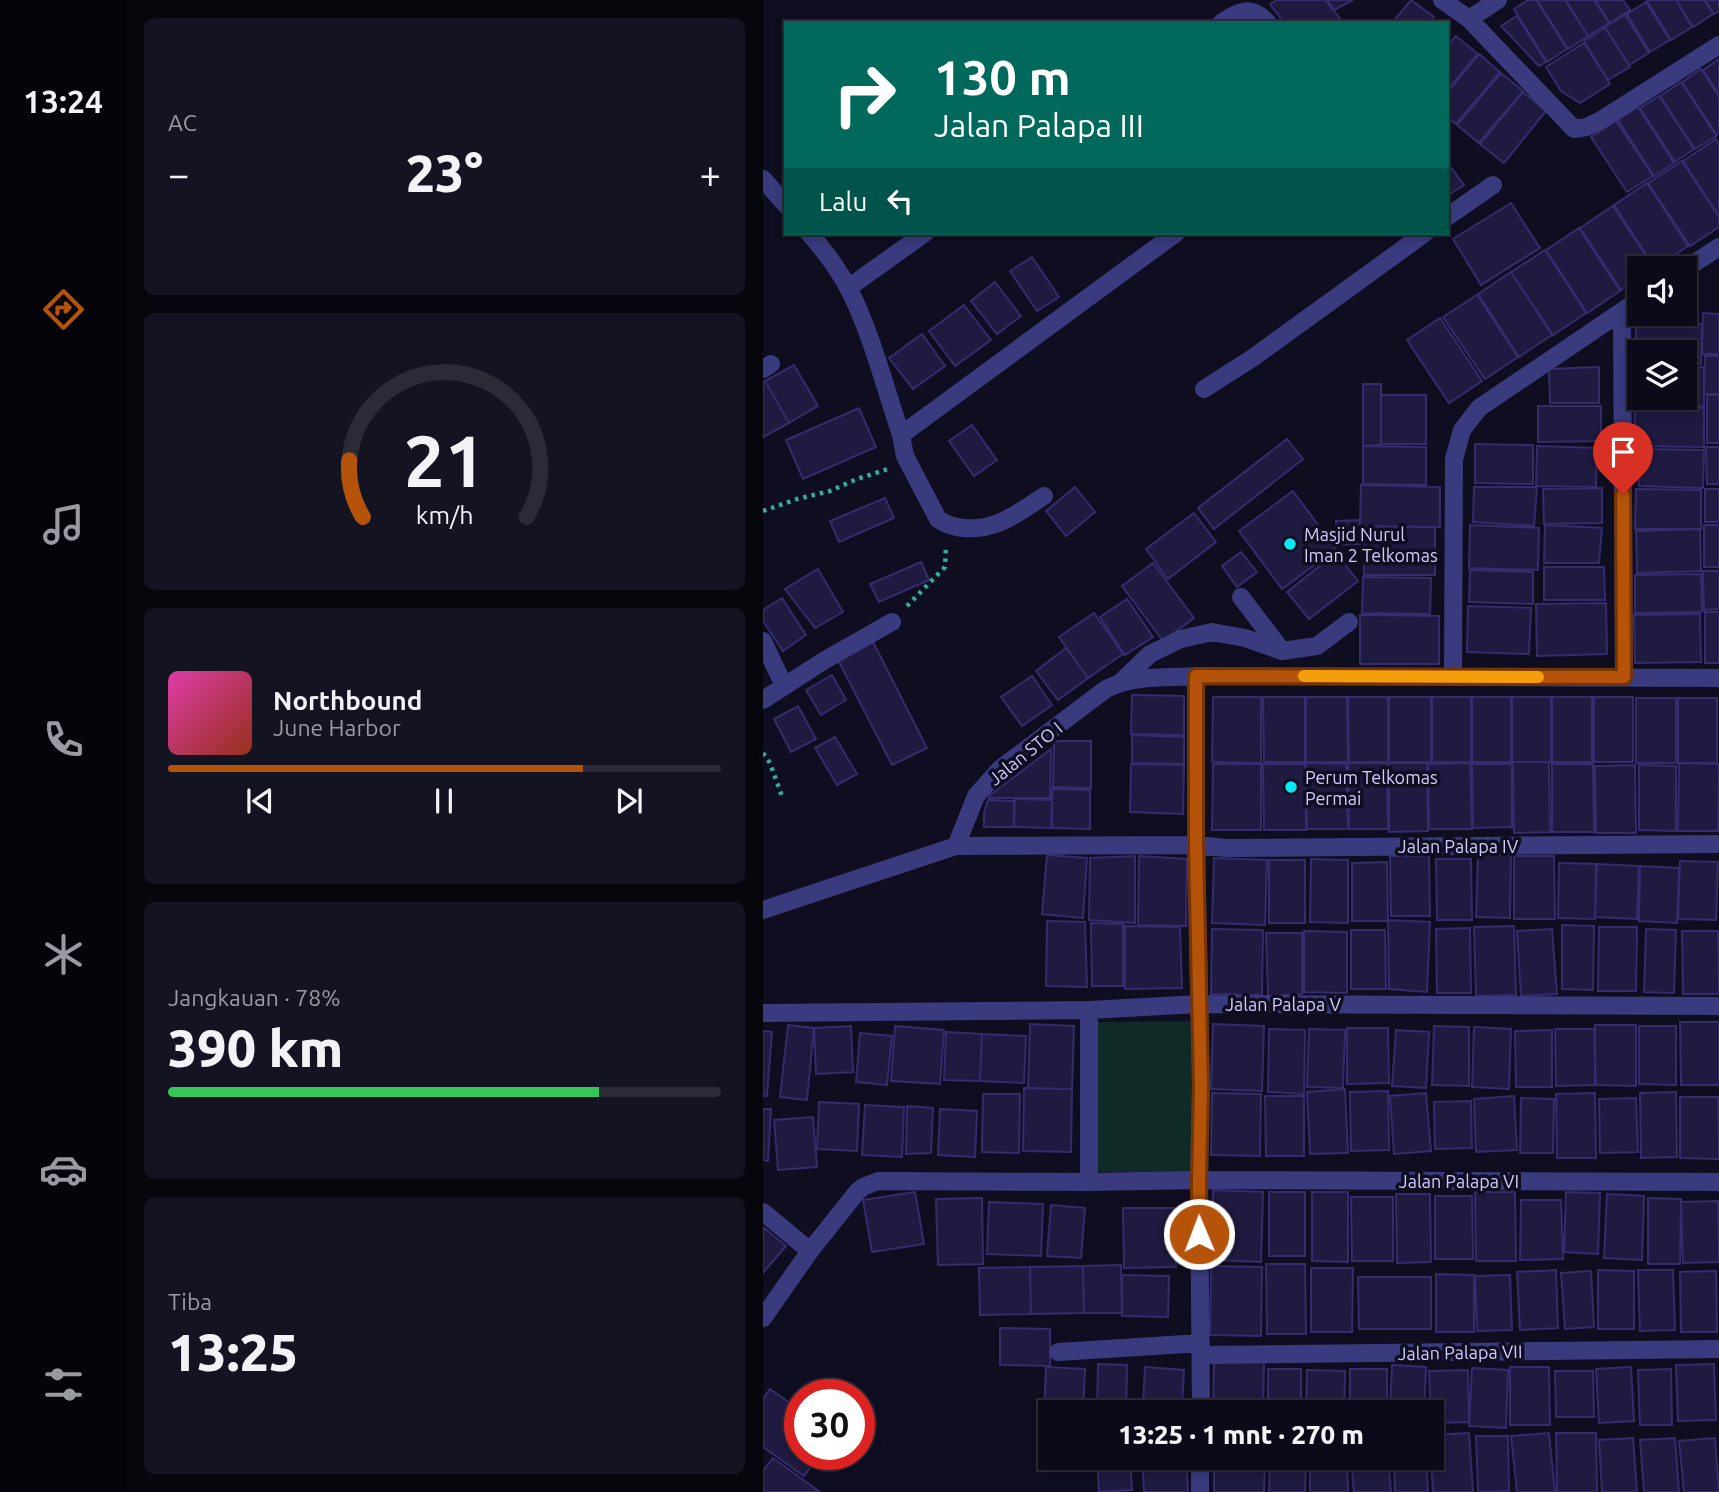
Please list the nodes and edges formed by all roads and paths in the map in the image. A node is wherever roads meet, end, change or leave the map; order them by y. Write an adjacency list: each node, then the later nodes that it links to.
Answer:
1 (1442, 0): 3 (street)
2 (1499, 0): 3 (street)
3 (1469, 19): 6 (street)
4 (1224, 21): 5 (street)
5 (1266, 21)
6 (1719, 45)
7 (763, 179): 9 (street)
8 (1493, 185): 10 (street)
9 (784, 203)
10 (1449, 216)
11 (811, 235): 17 (street)
12 (922, 235): 17 (street)
13 (1174, 235): 21 (street)
14 (1419, 235): 20 (street)
15 (1719, 247): 16 (street)
16 (1697, 261)
17 (849, 288): 21 (street)
18 (1627, 308): 19 (street)
19 (1622, 311): 32 (street); 33 (street)
20 (1204, 389)
21 (901, 435): 22 (street)
22 (905, 456): 24 (path); 25 (street)
23 (1044, 496): 25 (street)
24 (763, 511)
25 (943, 523): 27 (path)
26 (1241, 597): 30 (street)
27 (892, 622): 36 (street)
28 (1349, 622): 30 (street)
29 (763, 641): 36 (street)
30 (1282, 651): 35 (street)
31 (1196, 676): 32 (street); 35 (street); 41 (street)
32 (1453, 677): 33 (street)
33 (1624, 677): 34 (street)
34 (1719, 678)
35 (1121, 682): 42 (street, Jalan STO I)
36 (784, 686): 37 (street)
37 (763, 700)
38 (763, 753): 39 (path)
39 (783, 799)
40 (1719, 844): 41 (street, Jalan Palapa IV)
41 (1196, 845): 42 (street, Jalan Palapa IV); 44 (street)
42 (956, 846): 43 (street, Jalan Palapa IV)
43 (763, 911)
44 (1199, 1004): 45 (street, Jalan Palapa V); 46 (street, Jalan Palapa V); 48 (street)
45 (1719, 1006)
46 (1089, 1010): 47 (street, Jalan Palapa V); 49 (street)
47 (763, 1013)
48 (1199, 1180): 49 (street, Jalan Palapa VI); 50 (street, Jalan Palapa VI); 54 (street)
49 (1089, 1182): 52 (street, Jalan Palapa VI)
50 (1719, 1182)
51 (763, 1212): 52 (street)
52 (810, 1251): 53 (street, Jalan Palapa VI)
53 (763, 1318)
54 (1201, 1349): 55 (street, Jalan Palapa VII); 56 (street, Jalan Palapa VII); 57 (street)
55 (1719, 1349)
56 (1058, 1352)
57 (1201, 1400)
58 (1201, 1470): 59 (street)
59 (1200, 1492)

